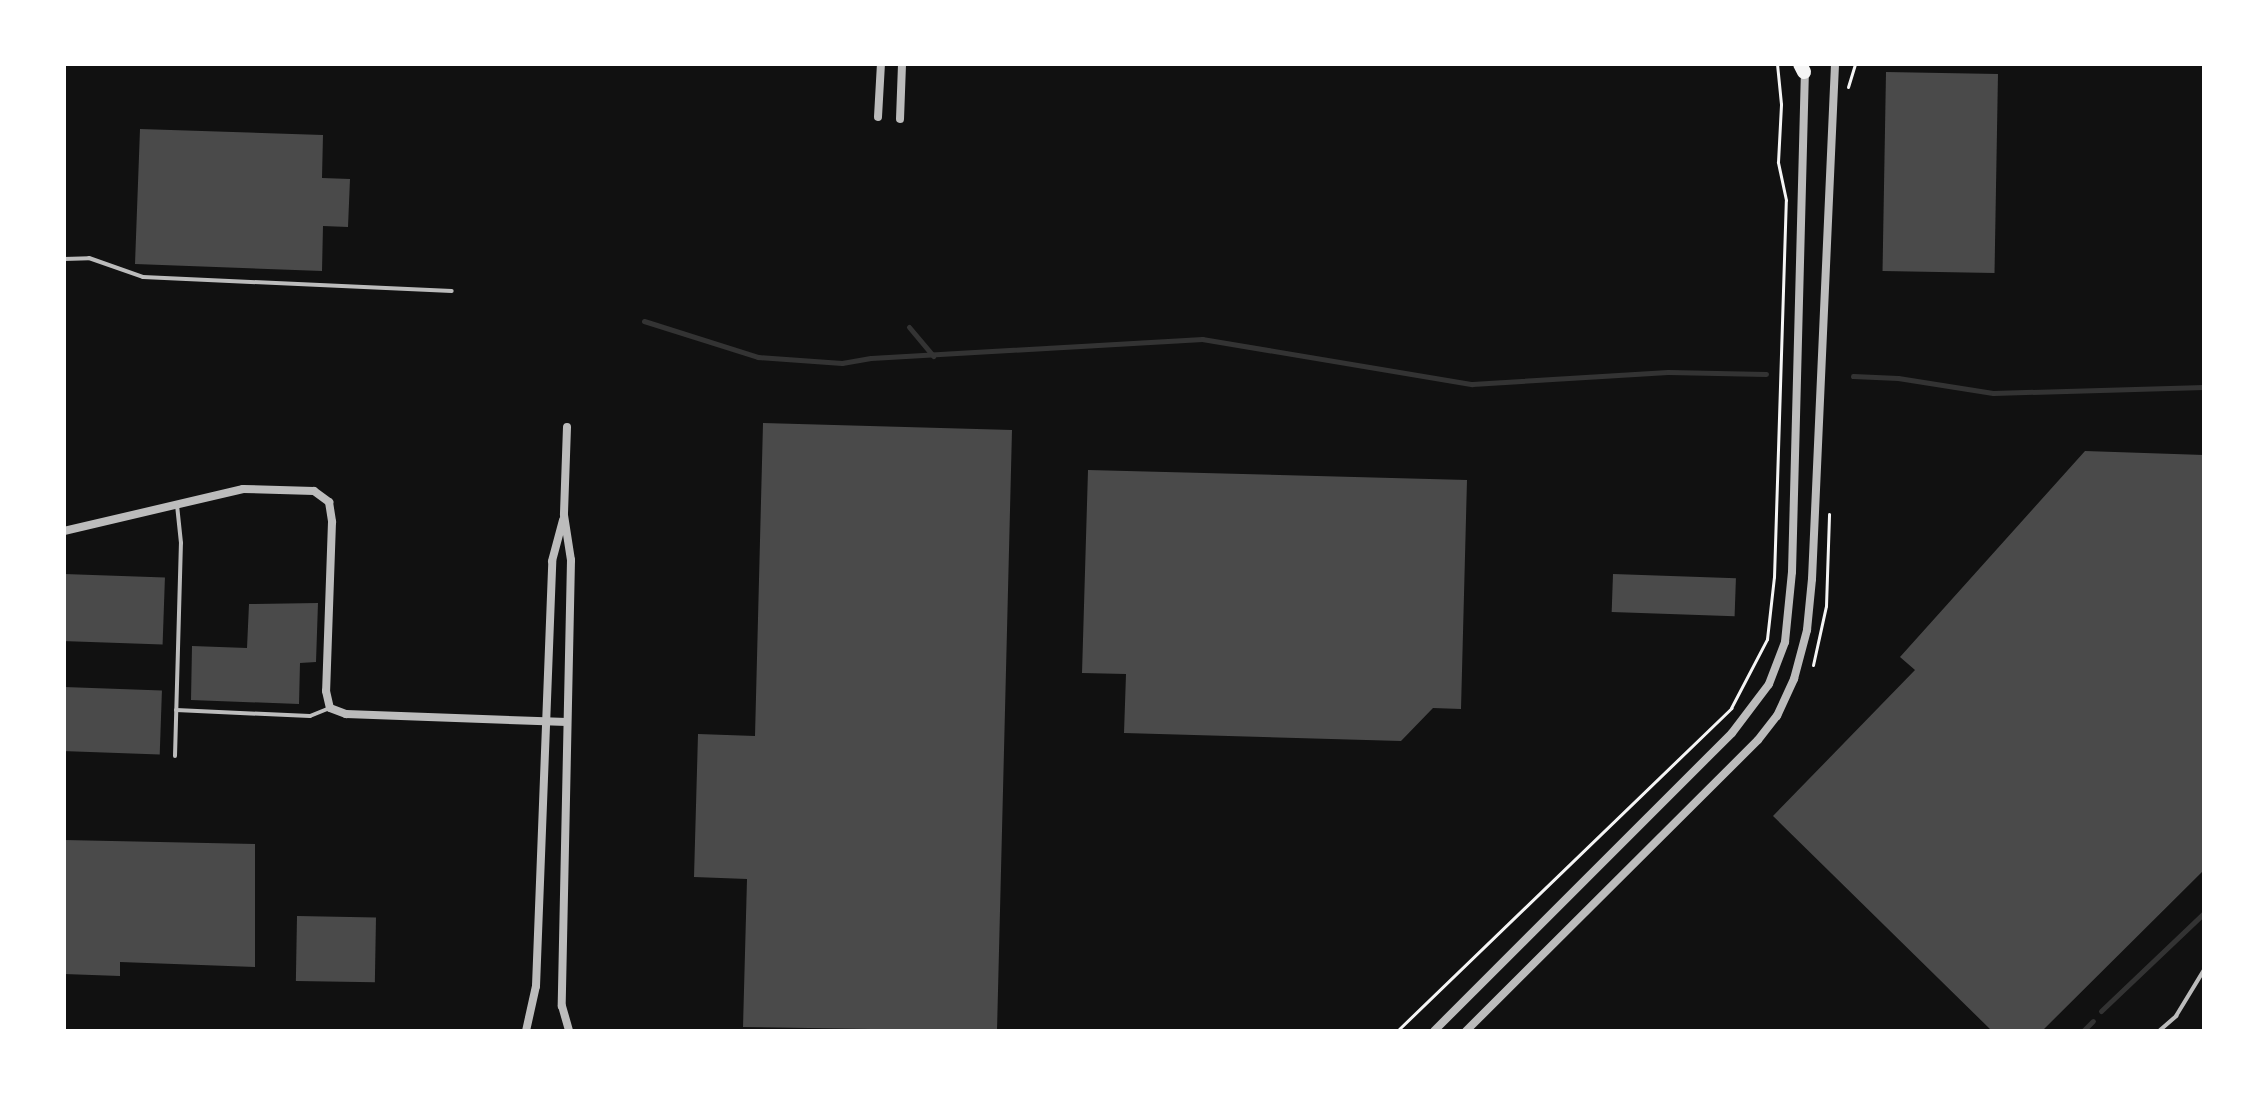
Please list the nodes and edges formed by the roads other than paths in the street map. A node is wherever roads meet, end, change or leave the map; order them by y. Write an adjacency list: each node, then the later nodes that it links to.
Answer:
1 (902, 64): 6 (street)
2 (1835, 64): 22 (street)
3 (880, 65): 5 (street)
4 (1803, 67): 21 (street)
5 (878, 117)
6 (900, 119)
7 (64, 259): 8 (lane)
8 (452, 291)
9 (567, 427): 11 (street)
10 (177, 505): 12 (street); 13 (street); 14 (lane)
11 (564, 515): 15 (street); 16 (street)
12 (64, 531)
13 (330, 708): 14 (lane); 15 (street)
14 (176, 710): 17 (lane)
15 (545, 721): 16 (street); 19 (street)
16 (567, 722): 20 (street)
17 (175, 756)
18 (2204, 970): 23 (lane)
19 (526, 1031)
20 (569, 1031)
21 (1434, 1031)
22 (1466, 1031)
23 (2159, 1031)

